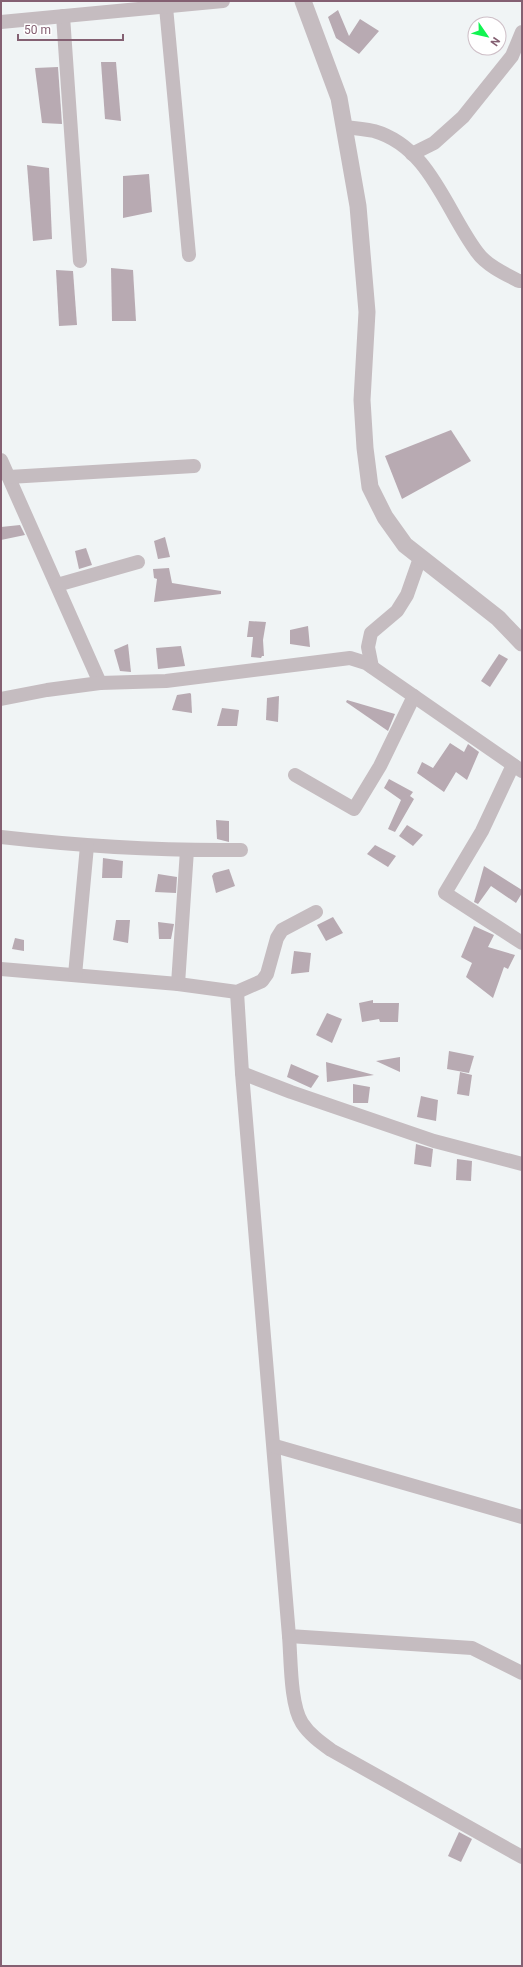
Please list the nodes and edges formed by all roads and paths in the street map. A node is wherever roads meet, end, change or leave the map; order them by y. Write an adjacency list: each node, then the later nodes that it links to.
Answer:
1 (224, 1): 3 (street)
2 (303, 1): 7 (street)
3 (166, 6): 4 (street); 9 (street)
4 (63, 16): 5 (street); 10 (street)
5 (1, 22)
6 (522, 32): 8 (street)
7 (344, 127): 8 (street); 15 (street)
8 (412, 154): 11 (street)
9 (189, 254)
10 (80, 261)
11 (522, 281)
12 (1, 460): 14 (street)
13 (194, 466): 14 (street)
14 (9, 477): 17 (street)
15 (420, 558): 18 (street); 19 (street)
16 (138, 562): 17 (street)
17 (57, 586): 22 (street)
18 (369, 638): 20 (street); 21 (street)
19 (522, 643)
20 (350, 658): 21 (street); 22 (street)
21 (372, 667): 23 (street)
22 (100, 683): 24 (street)
23 (414, 696): 25 (street); 26 (street)
24 (1, 699)
25 (518, 766): 32 (street)
26 (295, 775)
27 (1, 837): 28 (street)
28 (88, 846): 29 (street); 34 (street)
29 (187, 850): 30 (street); 35 (street)
30 (241, 850)
31 (316, 912): 36 (street)
32 (522, 943)
33 (1, 969): 34 (street)
34 (75, 975): 35 (street)
35 (178, 984): 36 (street)
36 (237, 992): 37 (street)
37 (242, 1073): 38 (street); 39 (street)
38 (522, 1164)
39 (275, 1446): 40 (street); 41 (street)
40 (522, 1517)
41 (289, 1636): 42 (street); 43 (street)
42 (522, 1673)
43 (522, 1857)

